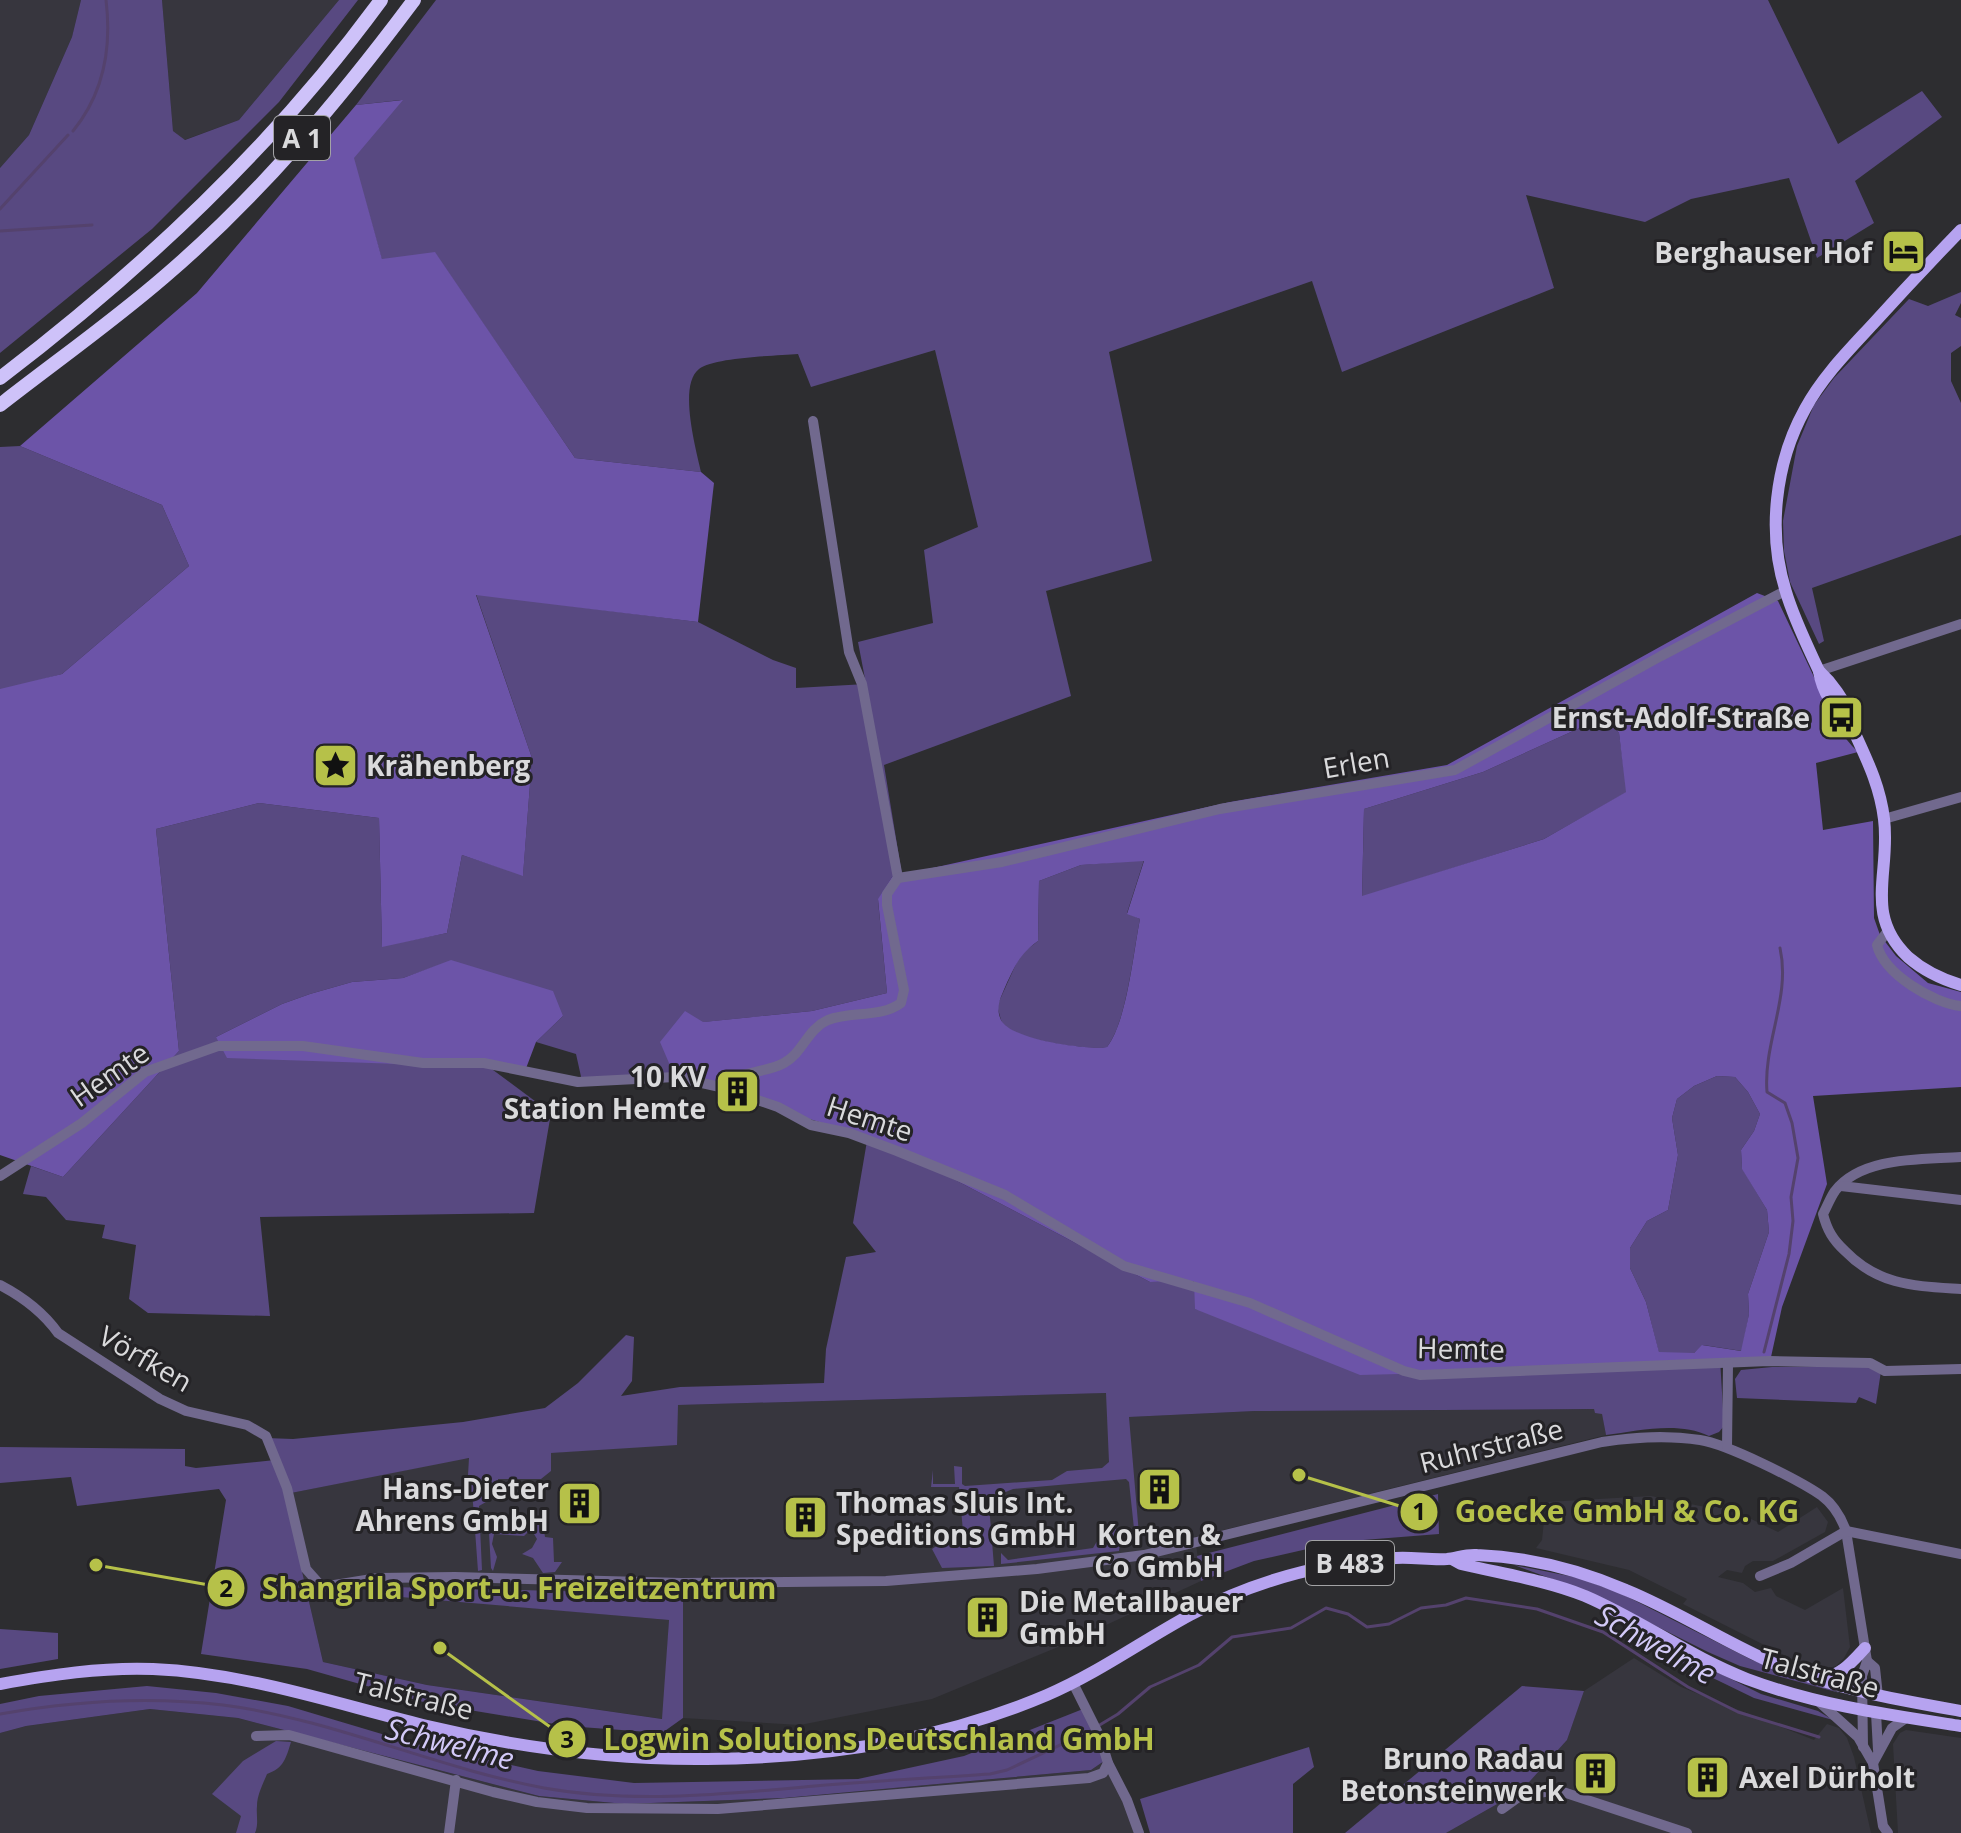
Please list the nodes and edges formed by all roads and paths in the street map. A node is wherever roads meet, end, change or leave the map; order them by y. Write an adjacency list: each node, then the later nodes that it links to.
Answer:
1 (381, 0): 4 (highway, A 1)
2 (414, 0): 5 (highway, A 1)
3 (1961, 230): 7 (main road)
4 (0, 378)
5 (0, 405)
6 (813, 421): 12 (street)
7 (1785, 591): 9 (main road); 12 (street, Erlen)
8 (1961, 624): 9 (street)
9 (1819, 671): 11 (main road)
10 (1961, 797): 11 (street)
11 (1884, 819): 13 (main road)
12 (898, 878): 16 (street)
13 (1887, 932): 14 (main road); 15 (street)
14 (1961, 985)
15 (1961, 1006)
16 (720, 1087): 18 (street, Hemte); 23 (street, Hemte)
17 (1961, 1157): 19 (street)
18 (0, 1176)
19 (1841, 1186): 20 (street); 22 (street)
20 (1961, 1200)
21 (0, 1285): 30 (street, Vörfken)
22 (1961, 1289)
23 (1728, 1364): 24 (street, Hemte); 25 (street)
24 (1961, 1369)
25 (1727, 1447): 26 (street, Ruhrstraße); 30 (street, Ruhrstraße)
26 (1846, 1531): 27 (street); 29 (street); 31 (street, Ruhrstraße)
27 (1961, 1554)
28 (1452, 1559): 32 (main road, Talstraße / B 483); 33 (main road, Talstraße / B 483); 37 (main road, Talstraße / B 483)
29 (1760, 1576)
30 (322, 1587)
31 (1866, 1654): 32 (main road); 35 (street, Ruhrstraße); 36 (street, Ruhrstraße)
32 (1817, 1679): 35 (main road, Talstraße / B 483)
33 (1073, 1683): 34 (main road, Talstraße / B 483); 46 (street)
34 (0, 1684)
35 (1864, 1693): 36 (main road, Talstraße / B 483); 38 (street, Ruhrstraße)
36 (1878, 1696): 39 (main road, Talstraße / B 483); 40 (main road)
37 (1815, 1699): 38 (main road, Talstraße / B 483); 44 (street)
38 (1862, 1711): 40 (main road, Talstraße / B 483); 44 (street, Ruhrstraße)
39 (1961, 1711)
40 (1876, 1713): 41 (main road, Talstraße / B 483); 45 (street)
41 (1906, 1718): 42 (main road, Talstraße / B 483); 45 (street)
42 (1961, 1726)
43 (256, 1736): 47 (street)
44 (1863, 1747): 45 (street)
45 (1876, 1757): 49 (street)
46 (1108, 1763): 47 (street); 51 (street)
47 (456, 1780): 50 (street)
48 (1502, 1809): 52 (street)
49 (1883, 1831)
50 (449, 1833)
51 (1139, 1833)
52 (1687, 1833)

